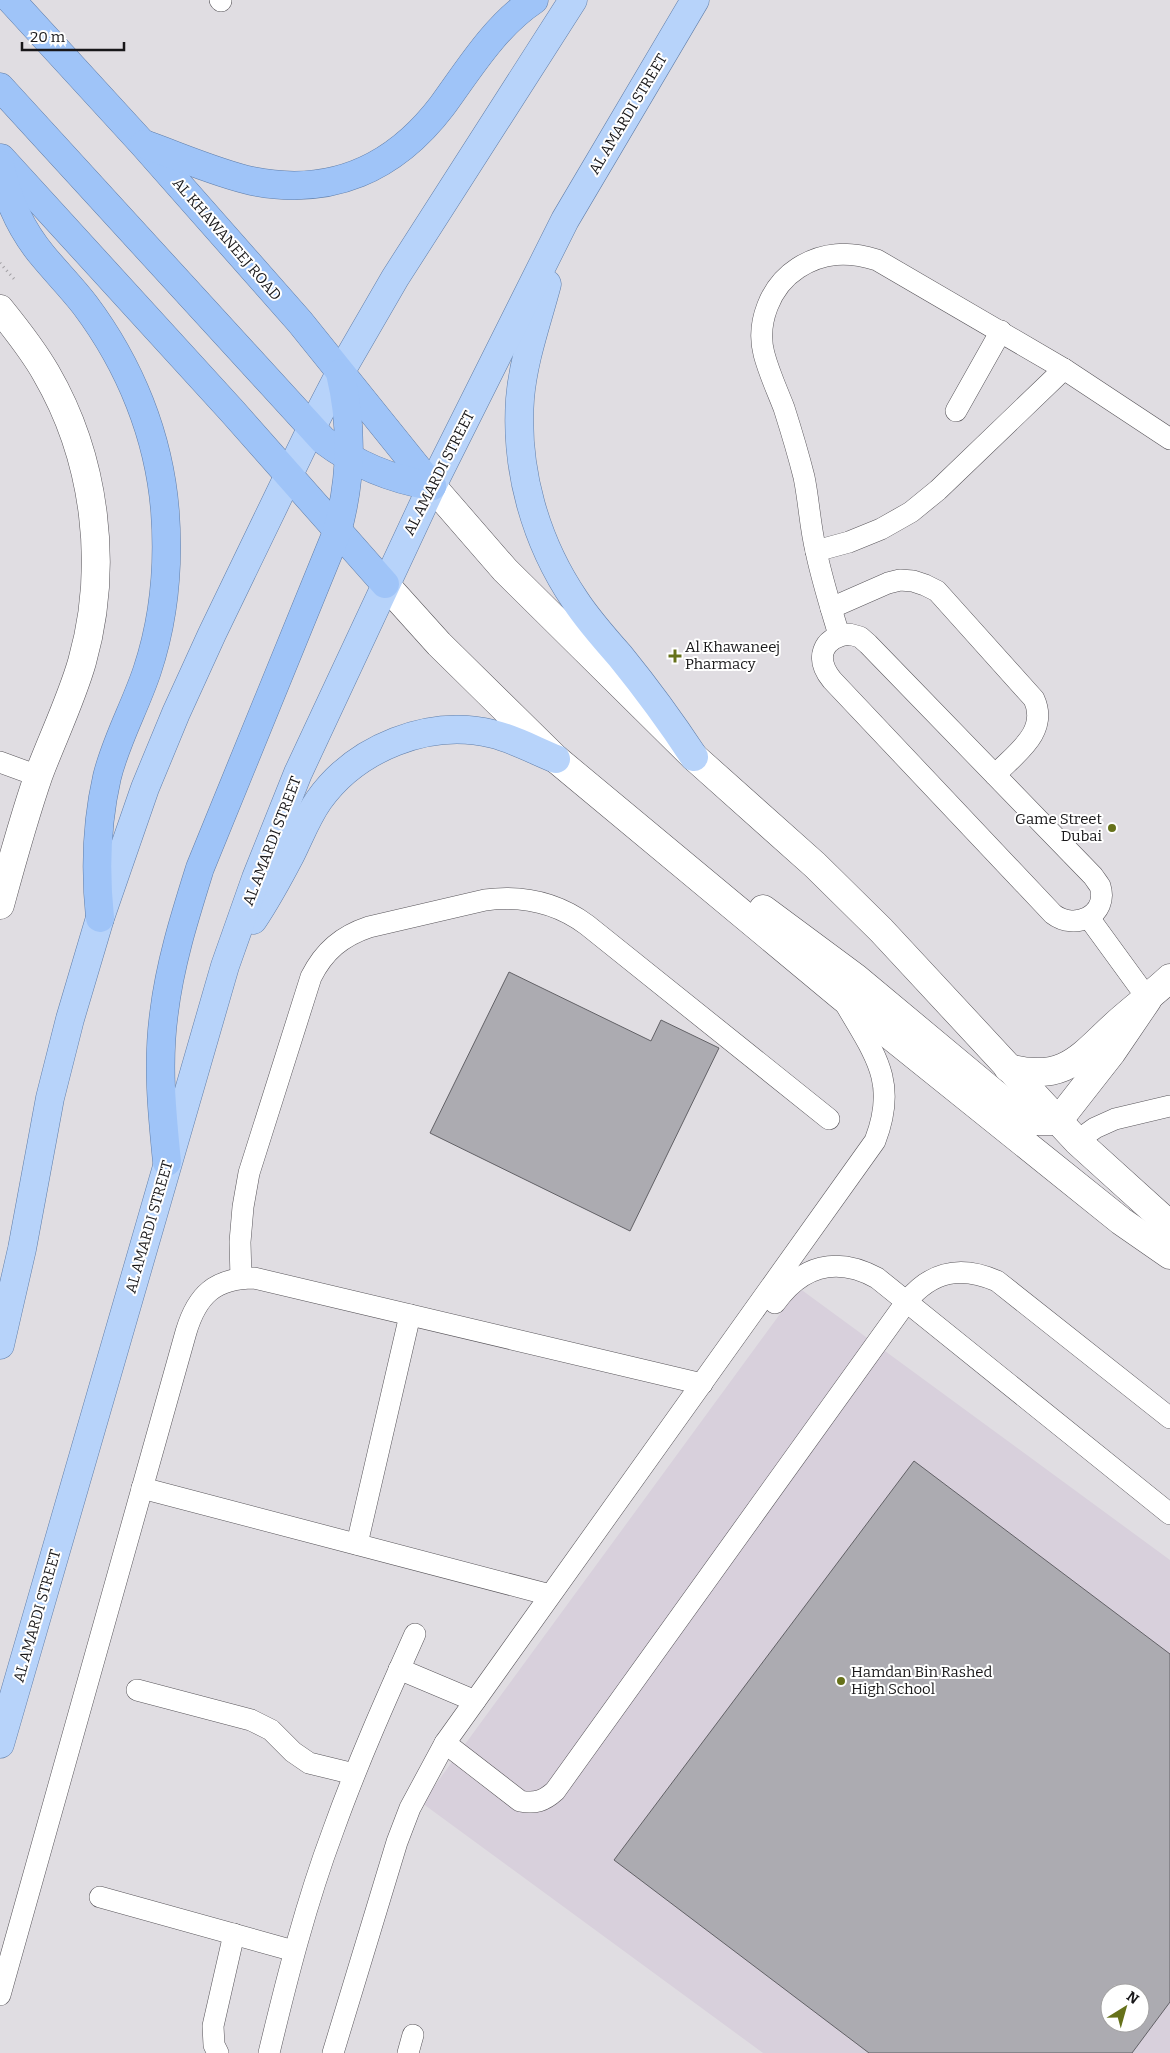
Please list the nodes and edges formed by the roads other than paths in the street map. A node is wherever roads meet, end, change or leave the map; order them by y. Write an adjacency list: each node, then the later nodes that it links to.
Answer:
1 (11, 0): 6 (highway, AL KHAWANEEJ ROAD)
2 (534, 0): 6 (highway)
3 (573, 0): 13 (main road)
4 (695, 0): 9 (main road, AL AMARDI STREET)
5 (0, 87): 15 (highway)
6 (143, 144): 13 (highway, AL KHAWANEEJ ROAD)
7 (0, 158): 18 (highway)
8 (0, 165): 32 (highway)
9 (565, 220): 19 (main road, AL AMARDI STREET); 25 (main road)
10 (0, 309): 29 (street)
11 (1001, 331): 12 (lane); 14 (lane); 21 (lane)
12 (1064, 369): 16 (lane); 21 (lane)
13 (340, 373): 15 (main road); 17 (highway); 19 (highway, AL KHAWANEEJ ROAD)
14 (956, 411)
15 (311, 429): 17 (highway); 18 (main road)
16 (1170, 439)
17 (350, 459): 19 (highway); 20 (highway)
18 (289, 476): 20 (highway); 32 (main road)
19 (432, 486): 22 (main road, AL AMARDI STREET); 25 (street)
20 (337, 532): 22 (highway); 43 (highway)
21 (816, 551): 23 (lane)
22 (385, 584): 26 (street); 34 (main road, AL AMARDI STREET)
23 (831, 608): 24 (lane); 28 (lane)
24 (839, 635): 28 (lane); 33 (lane)
25 (694, 757): 38 (street)
26 (556, 759): 30 (street); 34 (main road)
27 (0, 762): 29 (lane)
28 (995, 775): 33 (lane)
29 (38, 776): 31 (street)
30 (632, 822): 36 (street); 41 (street)
31 (0, 904)
32 (100, 918): 49 (main road)
33 (1089, 918): 37 (lane)
34 (225, 966): 43 (main road, AL AMARDI STREET)
35 (1170, 978): 37 (street)
36 (841, 996): 45 (street); 50 (lane)
37 (1148, 999): 38 (street); 41 (street)
38 (1008, 1068): 41 (street)
39 (1170, 1106): 42 (lane)
40 (829, 1119): 46 (lane)
41 (1058, 1121): 42 (street)
42 (1077, 1141): 44 (street)
43 (167, 1162): 62 (main road, AL AMARDI STREET)
44 (1170, 1225)
45 (1170, 1255)
46 (241, 1278): 48 (lane); 53 (lane)
47 (907, 1301): 50 (lane); 52 (lane); 54 (lane); 61 (lane)
48 (410, 1315): 51 (lane); 55 (lane)
49 (0, 1345)
50 (730, 1345): 51 (lane)
51 (702, 1384): 56 (lane)
52 (1170, 1418)
53 (142, 1488): 55 (lane); 67 (lane)
54 (1170, 1514)
55 (357, 1544): 56 (lane)
56 (550, 1595): 60 (lane)
57 (415, 1634): 58 (lane)
58 (400, 1669): 60 (lane); 63 (lane)
59 (137, 1690): 63 (lane)
60 (475, 1700): 61 (lane)
61 (445, 1743): 70 (lane)
62 (0, 1744)
63 (354, 1774): 66 (lane)
64 (100, 1896): 65 (lane)
65 (234, 1934): 66 (lane); 68 (lane)
66 (294, 1951): 69 (lane)
67 (0, 1995)
68 (218, 2053)
69 (268, 2053)
70 (333, 2053)

